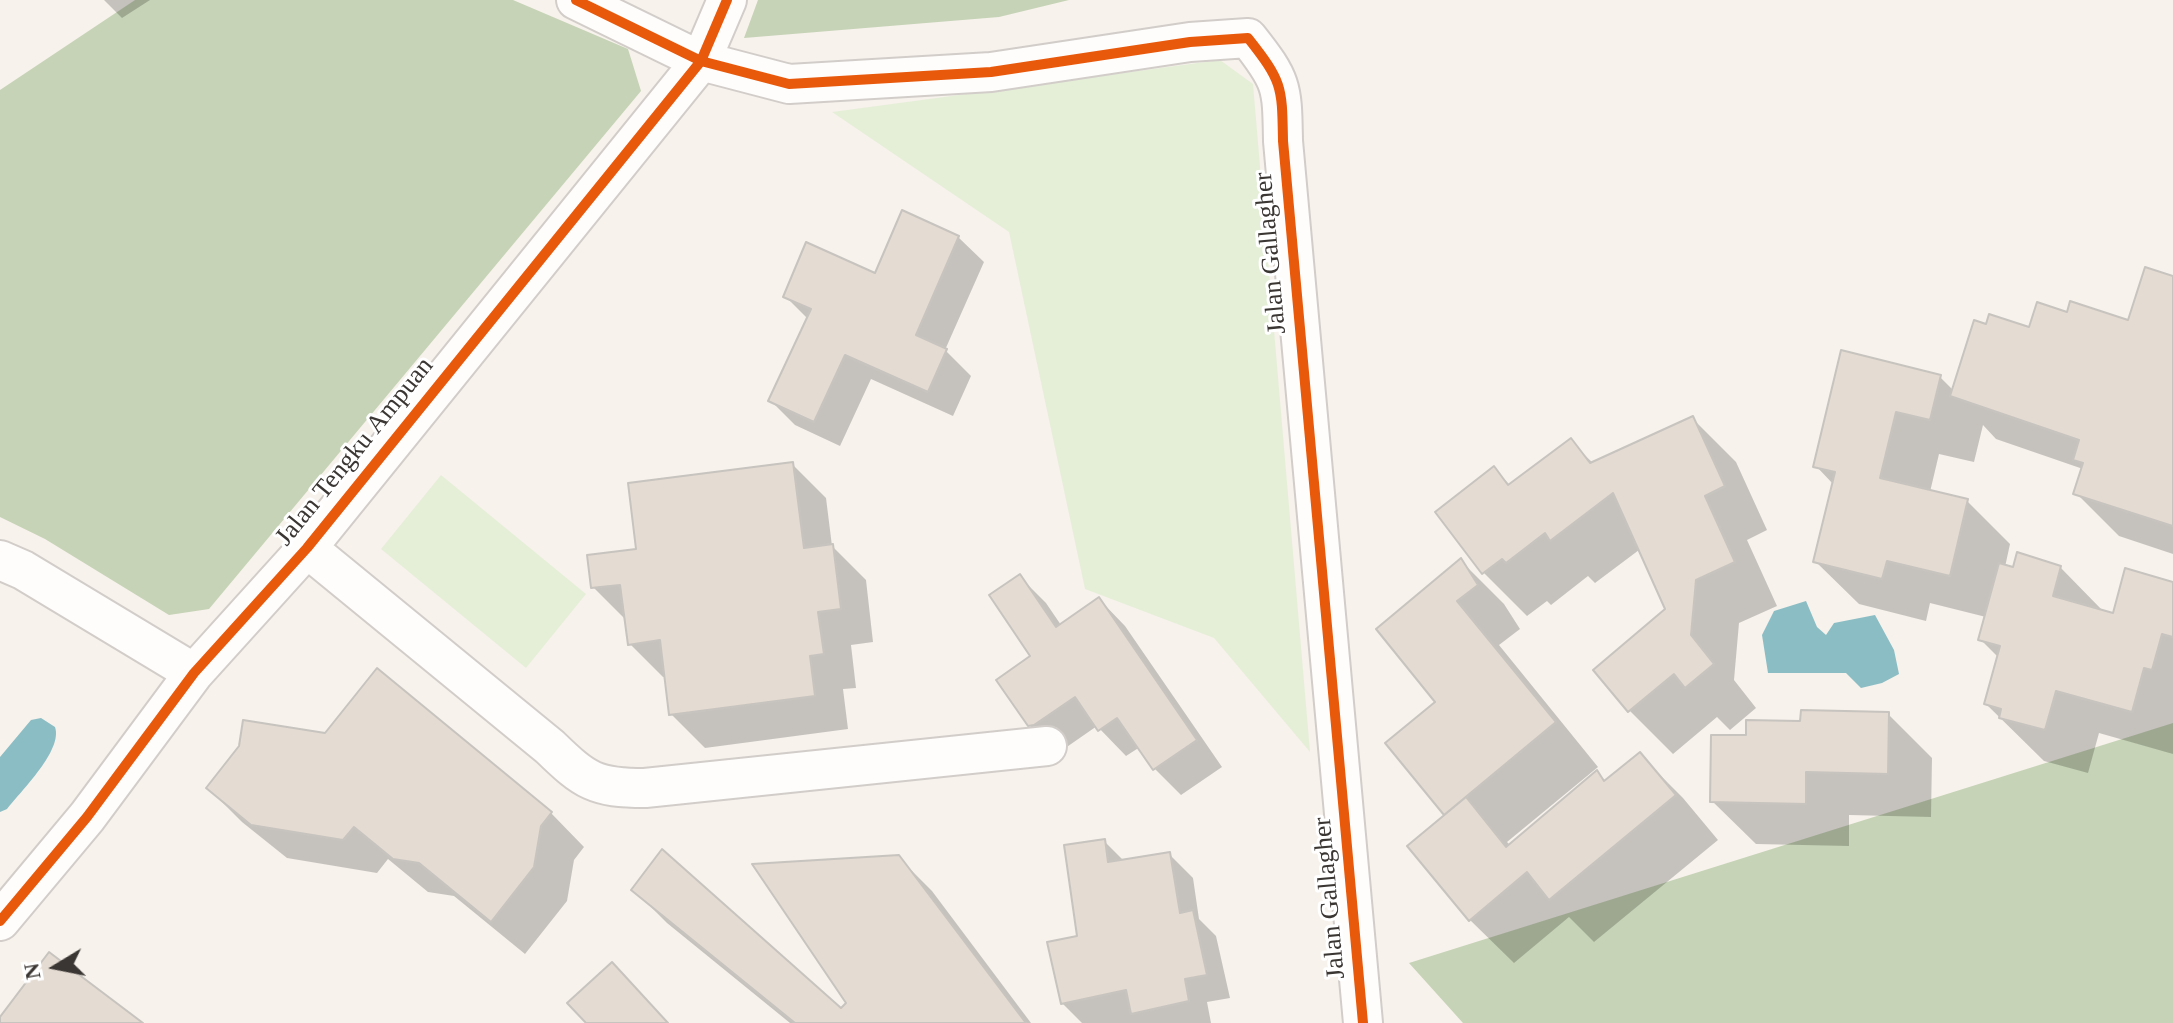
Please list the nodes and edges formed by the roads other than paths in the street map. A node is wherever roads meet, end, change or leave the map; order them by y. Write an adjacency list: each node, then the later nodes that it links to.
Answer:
1 (576, 0): 3 (street)
2 (727, 0): 3 (street, Jalan Tengku Ampuan)
3 (701, 61): 4 (street, Jalan Tengku Ampuan); 9 (street, Jalan Gallagher)
4 (307, 548): 6 (street, Jalan Tengku Ampuan); 7 (street)
5 (0, 560): 6 (street)
6 (194, 673): 8 (street, Jalan Tengku Ampuan)
7 (1047, 746)
8 (0, 921)
9 (1363, 1023)

